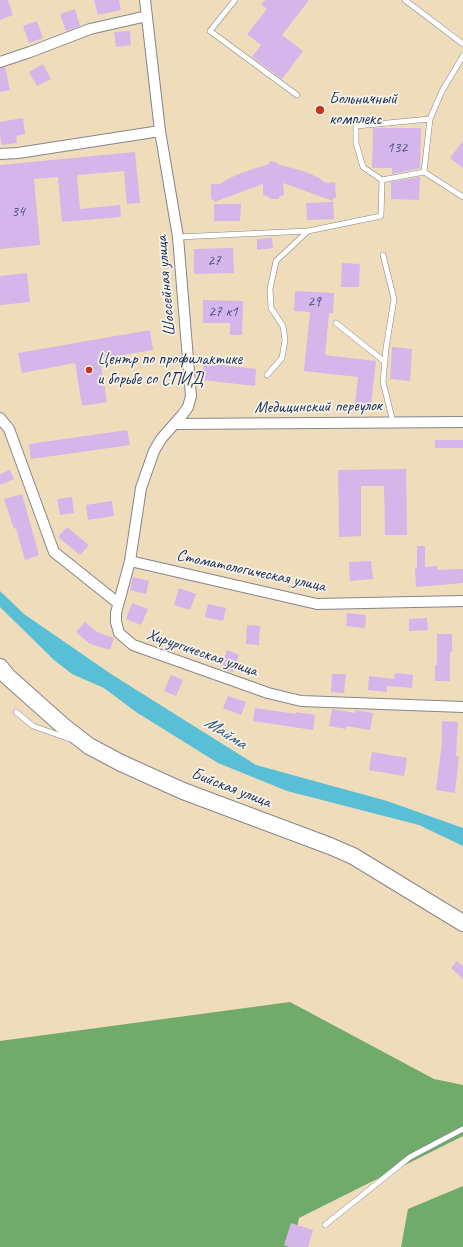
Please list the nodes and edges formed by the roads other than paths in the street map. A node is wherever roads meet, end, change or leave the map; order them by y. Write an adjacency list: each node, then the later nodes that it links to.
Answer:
1 (145, 0): 4 (street, Шоссейная улица)
2 (235, 0): 8 (lane)
3 (405, 0): 5 (lane)
4 (147, 16): 7 (street); 10 (street, Шоссейная улица)
5 (463, 44)
6 (463, 56): 9 (lane)
7 (0, 62)
8 (297, 95)
9 (430, 119): 12 (lane); 13 (lane)
10 (160, 131): 11 (street); 16 (street, Шоссейная улица)
11 (0, 154)
12 (424, 172): 13 (lane); 14 (lane)
13 (382, 180): 15 (lane)
14 (463, 197)
15 (308, 231): 16 (lane); 20 (lane)
16 (178, 237): 24 (street, Шоссейная улица)
17 (383, 255): 19 (lane)
18 (336, 323): 19 (lane)
19 (385, 362): 22 (lane)
20 (267, 375)
21 (0, 418): 27 (street)
22 (393, 422): 23 (street, Медицинский переулок); 24 (street, Медицинский переулок)
23 (463, 422)
24 (174, 424): 25 (street, Шоссейная улица)
25 (130, 561): 26 (street, Стоматологическая улица); 27 (street, Шоссейная улица)
26 (463, 601)
27 (118, 603): 29 (street, Хирургическая улица)
28 (0, 667): 31 (main road, Бийская улица)
29 (463, 708)
30 (16, 712): 31 (lane)
31 (90, 746): 32 (main road, Бийская улица)
32 (463, 923)
33 (463, 1129): 34 (lane)
34 (325, 1225)

